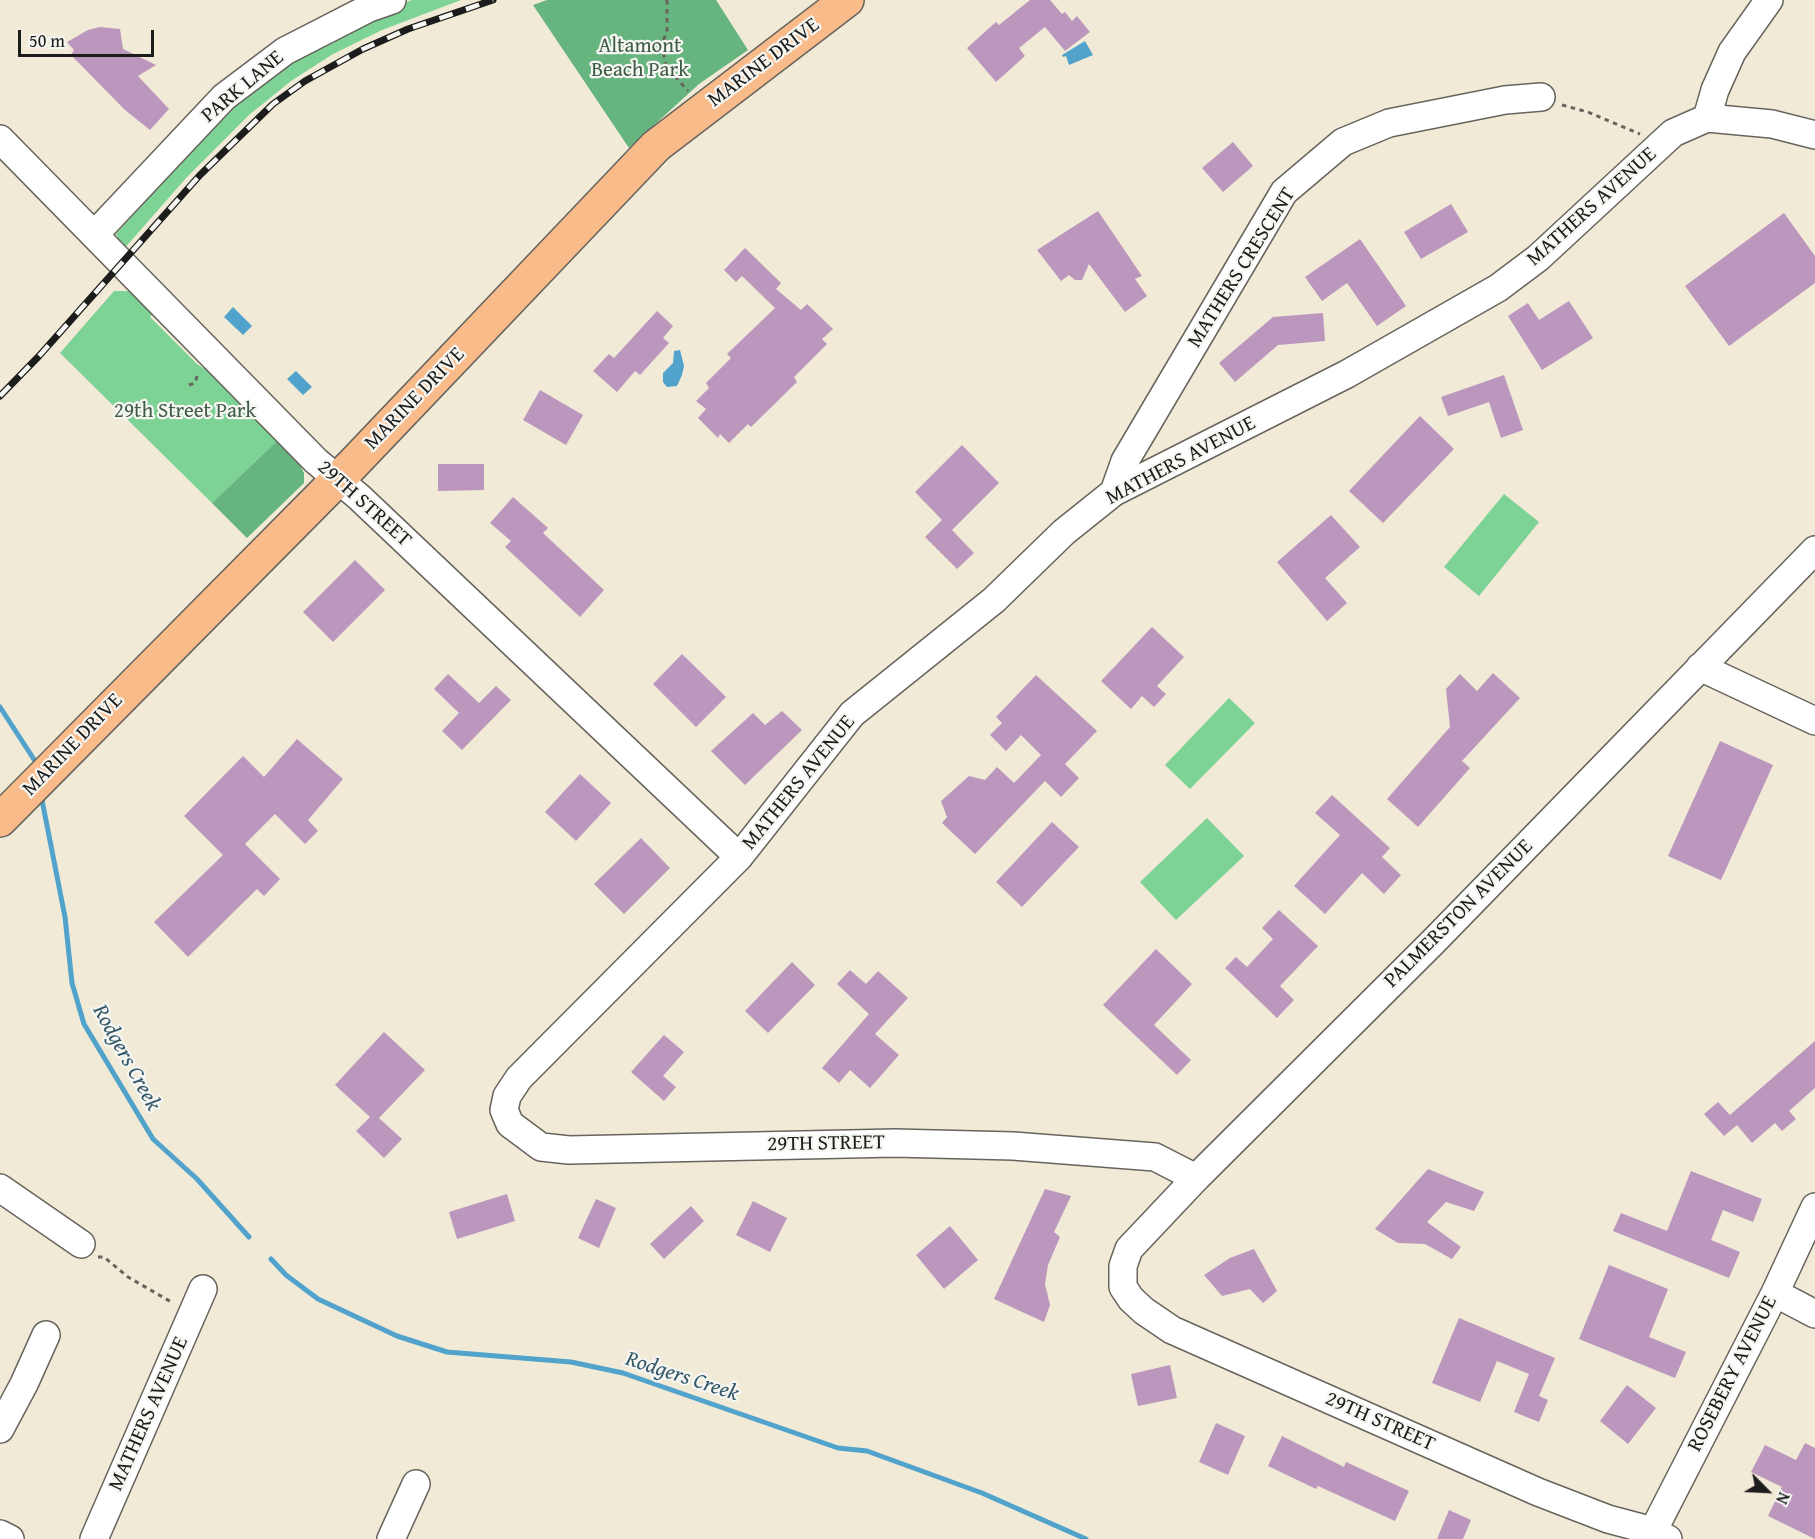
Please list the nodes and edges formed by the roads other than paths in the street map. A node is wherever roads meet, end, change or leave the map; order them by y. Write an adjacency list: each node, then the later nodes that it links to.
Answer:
1 (392, 0): 8 (street, PARK LANE)
2 (847, 0): 9 (main road, MARINE DRIVE)
3 (1769, 0): 5 (street)
4 (1541, 97): 10 (street, MATHERS CRESCENT)
5 (1707, 118): 6 (street); 10 (street, MATHERS AVENUE)
6 (1815, 135)
7 (0, 139): 8 (street, 29TH STREET)
8 (94, 235): 9 (street, 29TH STREET)
9 (337, 480): 14 (main road, MARINE DRIVE); 15 (street, 29TH STREET)
10 (1114, 492): 15 (street, MATHERS AVENUE)
11 (1815, 550): 12 (street, PALMERSTON AVENUE)
12 (1700, 666): 13 (street); 17 (street, PALMERSTON AVENUE)
13 (1815, 721)
14 (0, 820)
15 (739, 857): 16 (street, MATHERS AVENUE)
16 (519, 1078): 17 (street, 29TH STREET)
17 (1196, 1178): 21 (street, PALMERSTON AVENUE)
18 (0, 1188): 20 (street)
19 (1815, 1207): 23 (street, ROSEBERY AVENUE)
20 (81, 1244)
21 (1123, 1287): 29 (street, 29TH STREET)
22 (203, 1289): 31 (street, MATHERS AVENUE)
23 (1775, 1293): 24 (street); 29 (street, ROSEBERY AVENUE)
24 (1815, 1314)
25 (46, 1335): 26 (street)
26 (0, 1429)
27 (416, 1484): 32 (street)
28 (0, 1534): 30 (street)
29 (1657, 1536)
30 (10, 1539)
31 (94, 1539)
32 (391, 1539)

